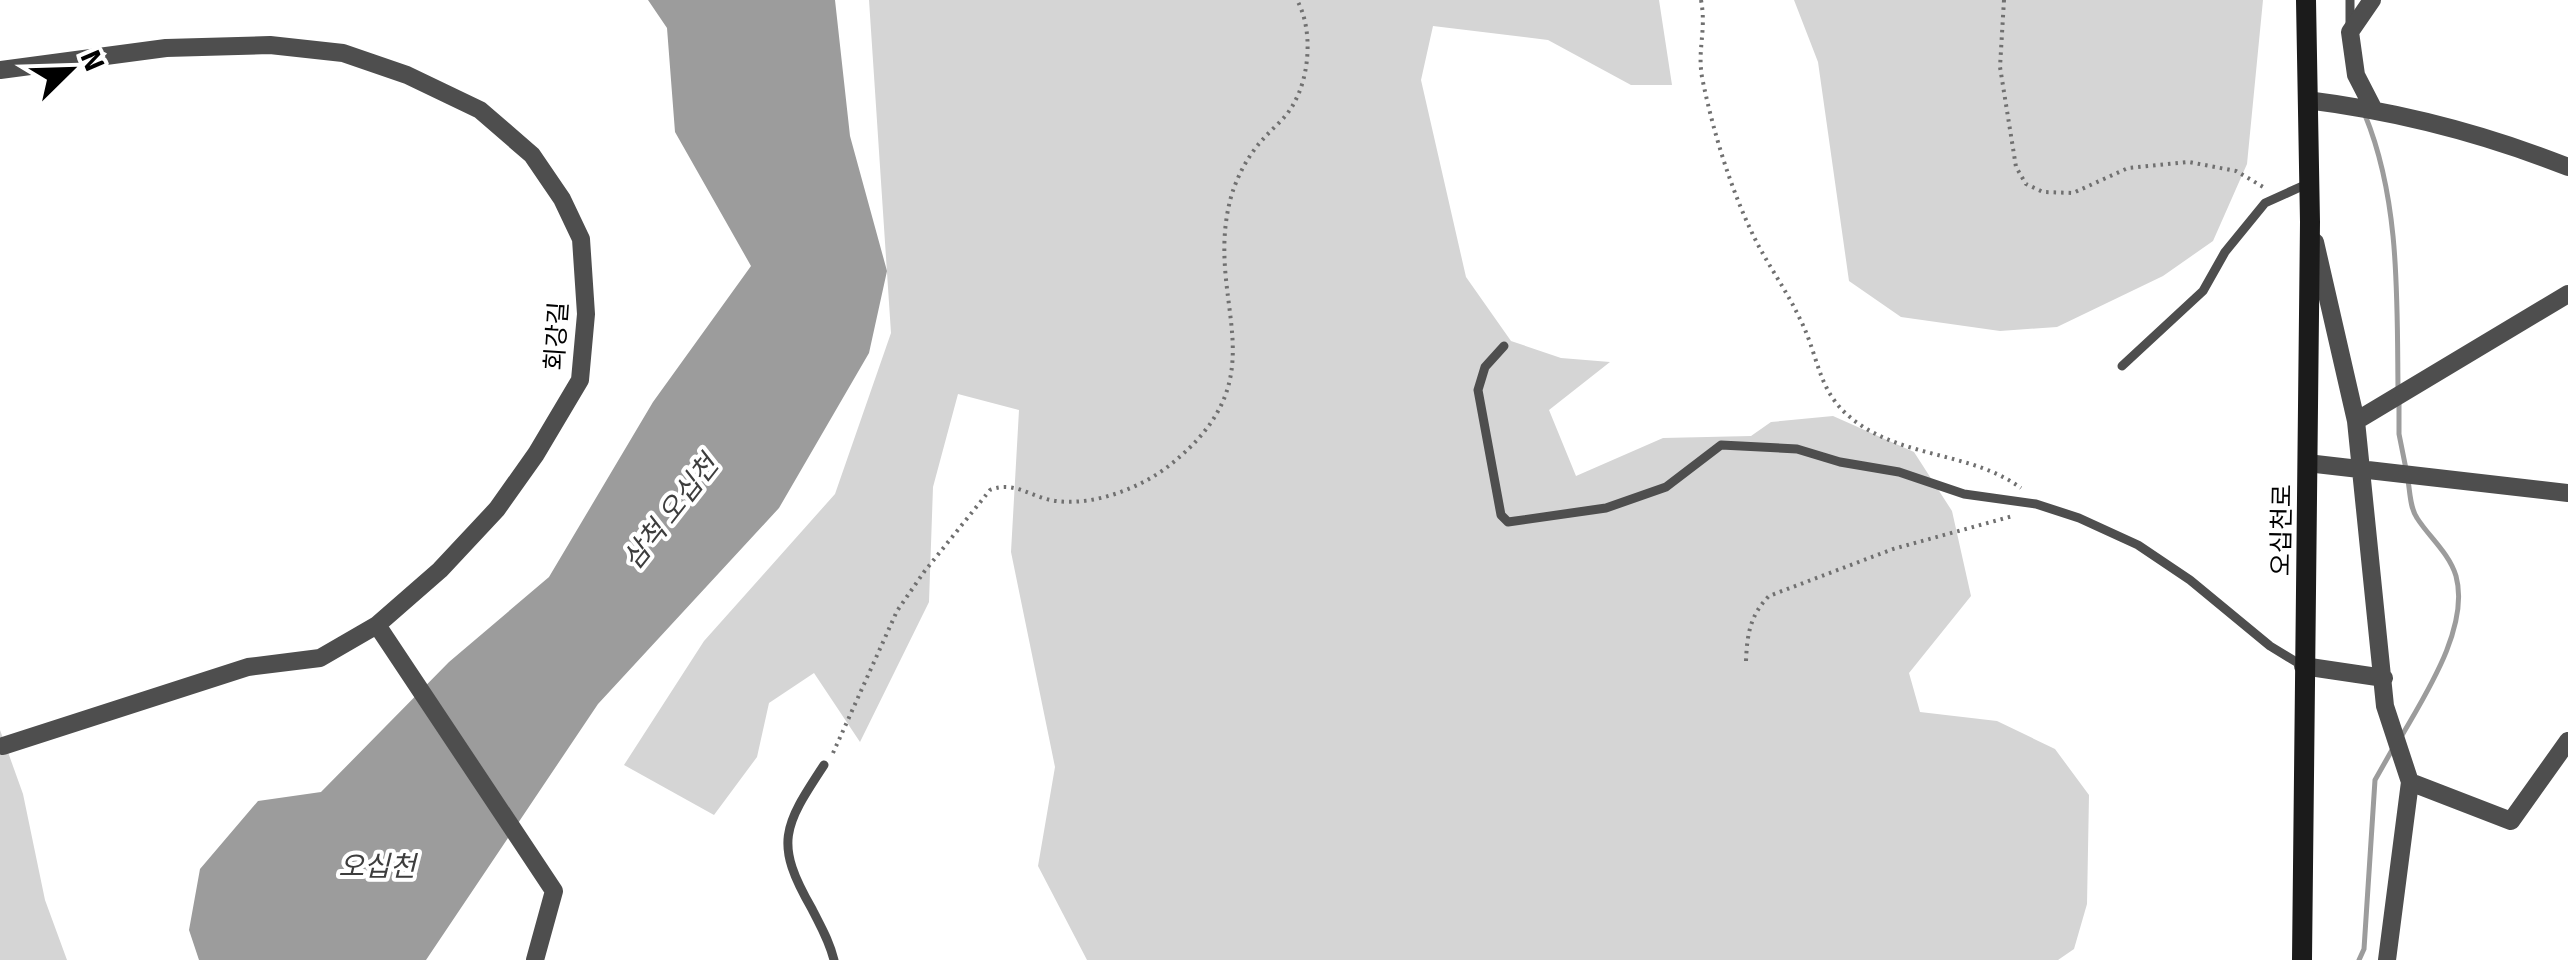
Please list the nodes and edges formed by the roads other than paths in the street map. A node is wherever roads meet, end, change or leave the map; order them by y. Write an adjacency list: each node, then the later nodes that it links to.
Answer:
1 (2306, 0): 6 (street, 오십천로)
2 (2350, 0): 4 (lane)
3 (2372, 0): 4 (street)
4 (2350, 32): 7 (street)
5 (0, 70): 18 (street, 회강길)
6 (2307, 100): 7 (street); 9 (street, 오십천로)
7 (2371, 108): 8 (street)
8 (2568, 167)
9 (2309, 183): 10 (street, 오십천로); 13 (lane)
10 (2310, 222): 14 (street); 15 (street, 오십천로)
11 (2568, 294): 14 (street)
12 (1504, 346): 19 (lane)
13 (2122, 366)
14 (2356, 421): 16 (street)
15 (2307, 462): 16 (street); 19 (street, 오십천로)
16 (2361, 469): 17 (street); 20 (street)
17 (2568, 494)
18 (378, 625): 22 (street, 회강길); 25 (street)
19 (2303, 666): 20 (street); 27 (street, 오십천로)
20 (2384, 678): 24 (street)
21 (2568, 741): 24 (street)
22 (2, 746)
23 (824, 765): 26 (lane)
24 (2410, 782): 28 (street)
25 (535, 960)
26 (834, 960)
27 (2302, 960)
28 (2388, 960)

